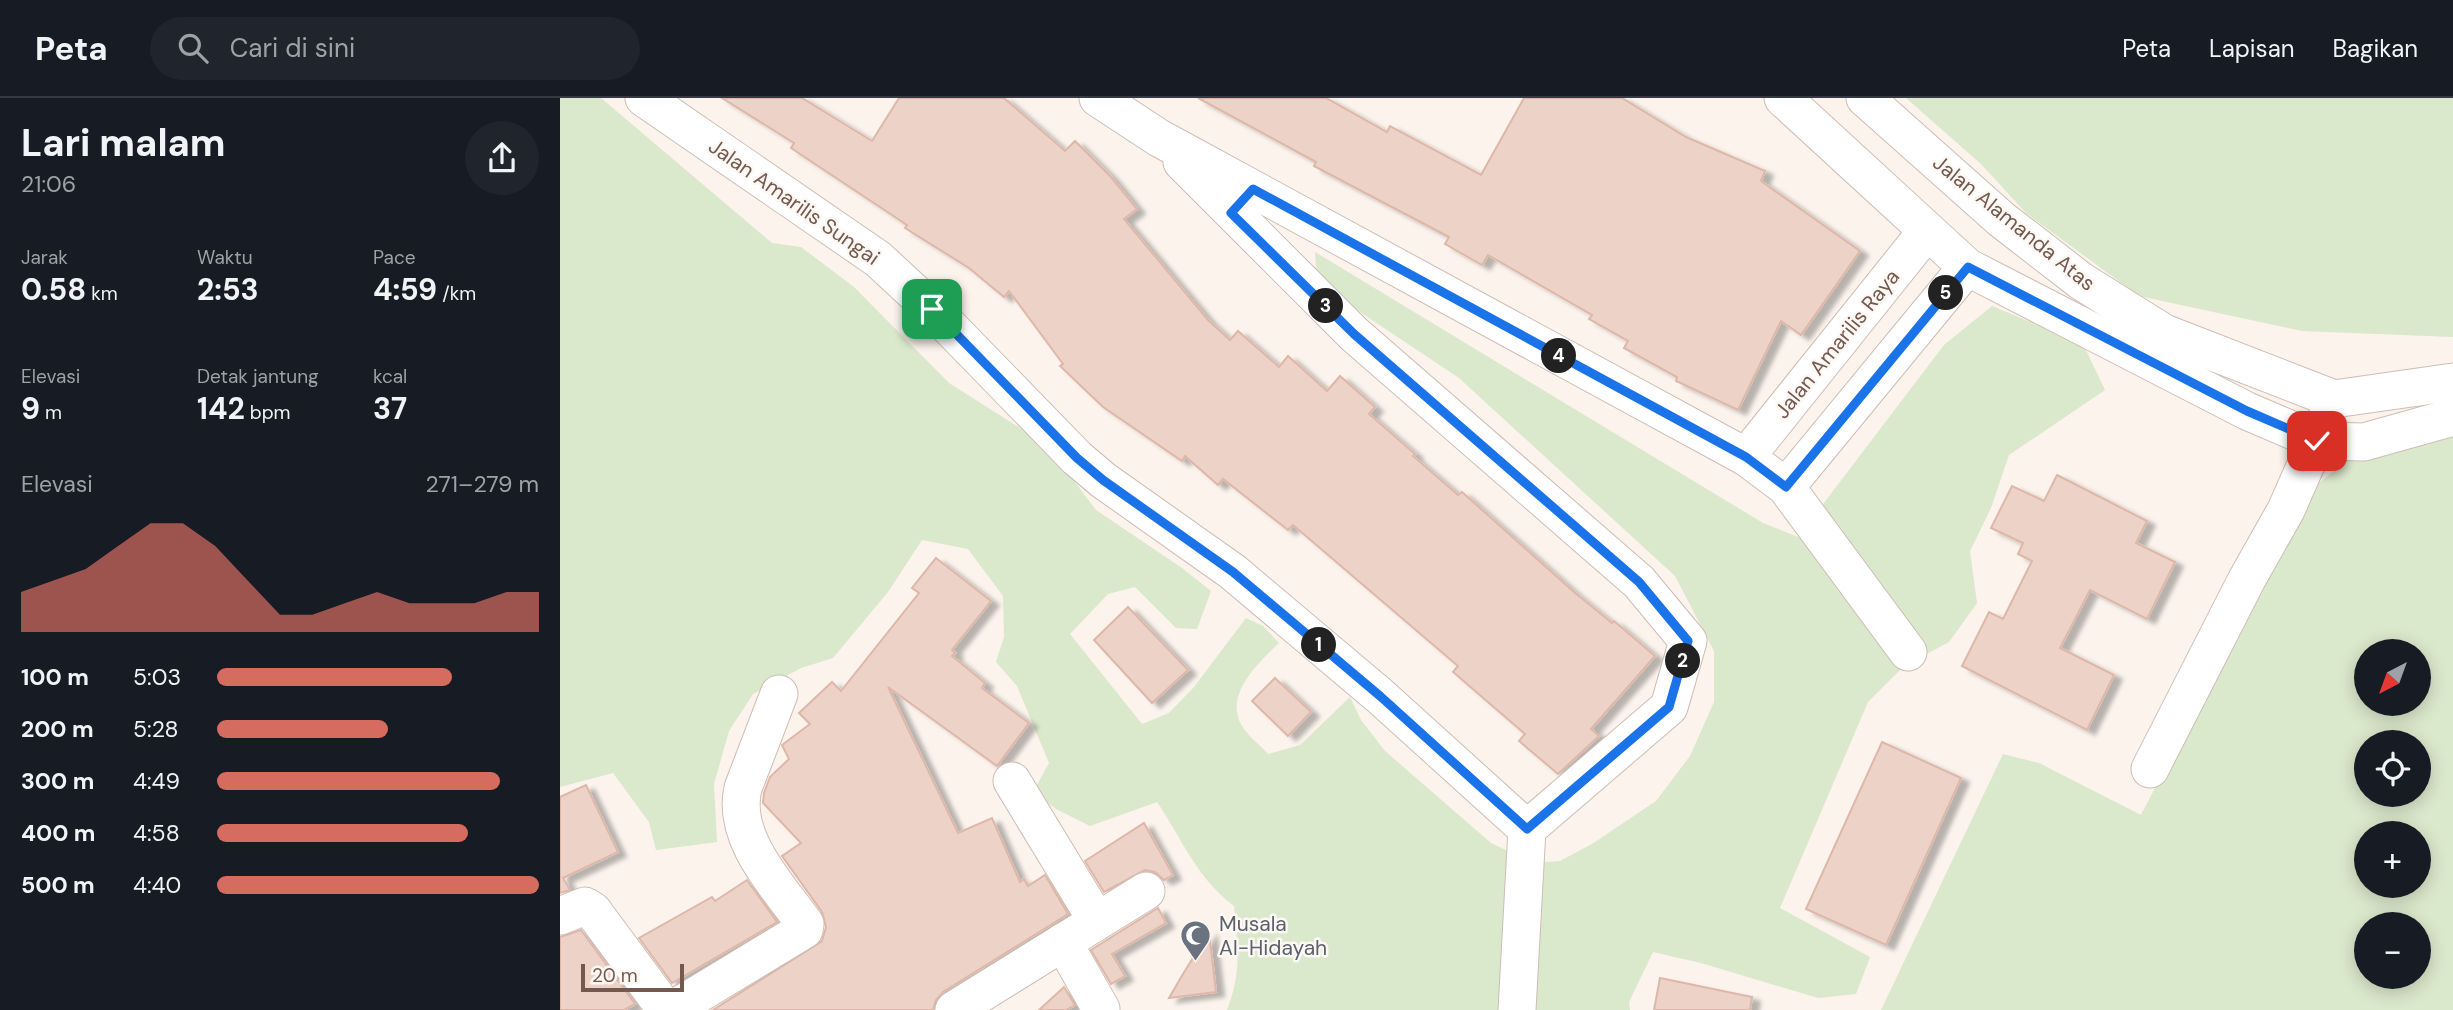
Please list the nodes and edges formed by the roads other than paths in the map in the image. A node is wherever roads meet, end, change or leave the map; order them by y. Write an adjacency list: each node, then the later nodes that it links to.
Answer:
1 (644, 98): 20 (street, Jalan Amarilis Sungai)
2 (1098, 98): 5 (street)
3 (1783, 98): 6 (street, Jalan Alamanda Atas)
4 (1865, 98): 11 (street, Jalan Alamanda Atas)
5 (1242, 201): 14 (street); 20 (street)
6 (1927, 231): 7 (street, Jalan Alamanda Atas); 8 (street, Jalan Amarilis Raya)
7 (1968, 267): 9 (street); 13 (street, Jalan Alamanda Atas)
8 (1839, 341): 9 (street); 14 (street, Jalan Amarilis Raya)
9 (1881, 372): 15 (street)
10 (2453, 382): 11 (street, Jalan Alamanda Atas)
11 (2334, 399): 13 (street)
12 (2453, 417): 13 (street, Jalan Alamanda Atas)
13 (2317, 441): 18 (street)
14 (1746, 457): 15 (street)
15 (1786, 487): 16 (street)
16 (1908, 652)
17 (779, 694): 27 (street)
18 (2150, 769)
19 (1012, 781): 23 (street)
20 (1527, 829): 29 (street)
21 (1146, 891): 23 (street)
22 (560, 916): 26 (street)
23 (1097, 921): 24 (street)
24 (1063, 942): 25 (street); 28 (street)
25 (1101, 1009)
26 (666, 1010)
27 (672, 1010)
28 (954, 1010)
29 (1517, 1010)

